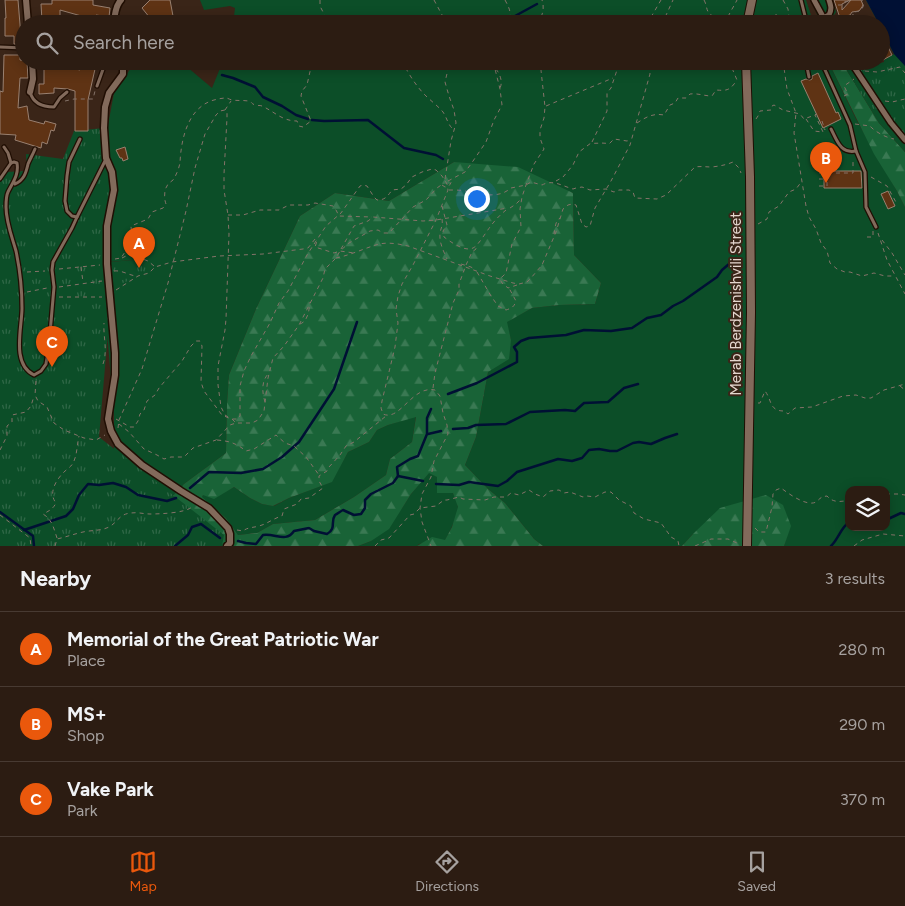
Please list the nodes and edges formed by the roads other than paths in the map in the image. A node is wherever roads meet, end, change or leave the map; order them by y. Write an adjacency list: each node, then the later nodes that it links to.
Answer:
1 (26, 0): 7 (street)
2 (120, 0): 8 (street)
3 (752, 0): 9 (street)
4 (801, 0): 10 (lane)
5 (814, 0): 11 (street)
6 (830, 0): 12 (street)
7 (27, 15)
8 (115, 15)
9 (749, 15)
10 (805, 15)
11 (822, 15)
12 (830, 15)
13 (0, 47): 14 (lane)
14 (15, 48)
15 (33, 70): 24 (street)
16 (103, 70): 23 (lane)
17 (123, 70): 32 (street)
18 (746, 70): 39 (street, Merab Berdzenishvili Street)
19 (808, 70): 22 (lane)
20 (825, 70): 31 (lane)
21 (856, 70): 28 (street)
22 (809, 77)
23 (97, 86)
24 (30, 92): 25 (lane)
25 (67, 92)
26 (831, 129): 31 (lane)
27 (80, 139): 36 (lane)
28 (905, 140)
29 (4, 147): 33 (lane)
30 (35, 149): 35 (lane)
31 (856, 151): 37 (lane)
32 (106, 158): 36 (lane); 38 (street)
33 (11, 163): 34 (lane); 35 (lane)
34 (0, 179)
35 (14, 182): 36 (lane)
36 (77, 217)
37 (876, 228)
38 (227, 546)
39 (747, 546)

